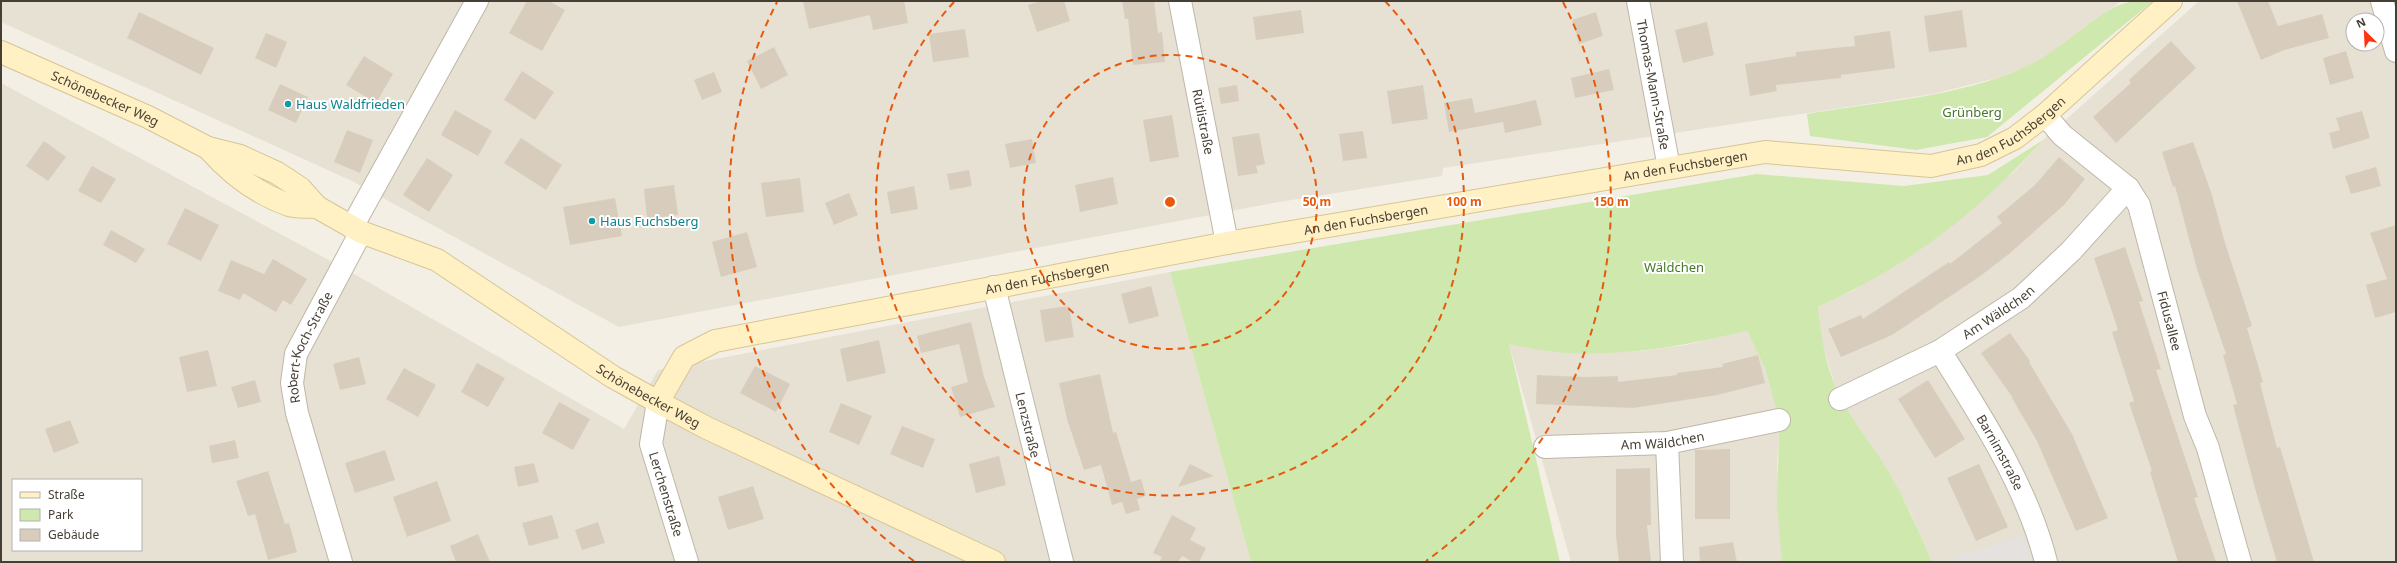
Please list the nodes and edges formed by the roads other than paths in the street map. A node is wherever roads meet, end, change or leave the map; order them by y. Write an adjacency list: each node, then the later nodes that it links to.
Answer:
1 (477, 1): 11 (street, Robert-Koch-Straße)
2 (1180, 1): 12 (street, Rütlistraße)
3 (1638, 1): 9 (street, Thomas-Mann-Straße)
4 (2171, 1): 8 (street, An den Fuchsbergen)
5 (2382, 1): 6 (street)
6 (2396, 51)
7 (1, 52): 11 (street, Schönebecker Weg)
8 (2045, 115): 9 (street, An den Fuchsbergen); 10 (street, Fidusallee)
9 (1669, 168): 12 (street, An den Fuchsbergen)
10 (2128, 188): 14 (street, Am Wäldchen); 26 (street, Fidusallee)
11 (357, 229): 16 (street, Schönebecker Weg); 20 (street, Robert-Koch-Straße)
12 (1227, 243): 13 (street, An den Fuchsbergen)
13 (994, 287): 16 (street, An den Fuchsbergen); 23 (street, Lenzstraße)
14 (1940, 351): 15 (street, Am Wäldchen); 25 (street, Barnimstraße)
15 (1840, 399)
16 (658, 402): 21 (street, Lerchenstraße); 22 (street, Schönebecker Weg)
17 (1779, 420): 18 (street, Am Wäldchen)
18 (1667, 443): 19 (street, Am Wäldchen); 24 (street)
19 (1544, 447)
20 (341, 562)
21 (687, 562)
22 (994, 562)
23 (1062, 562)
24 (1672, 562)
25 (2046, 562)
26 (2240, 562)

